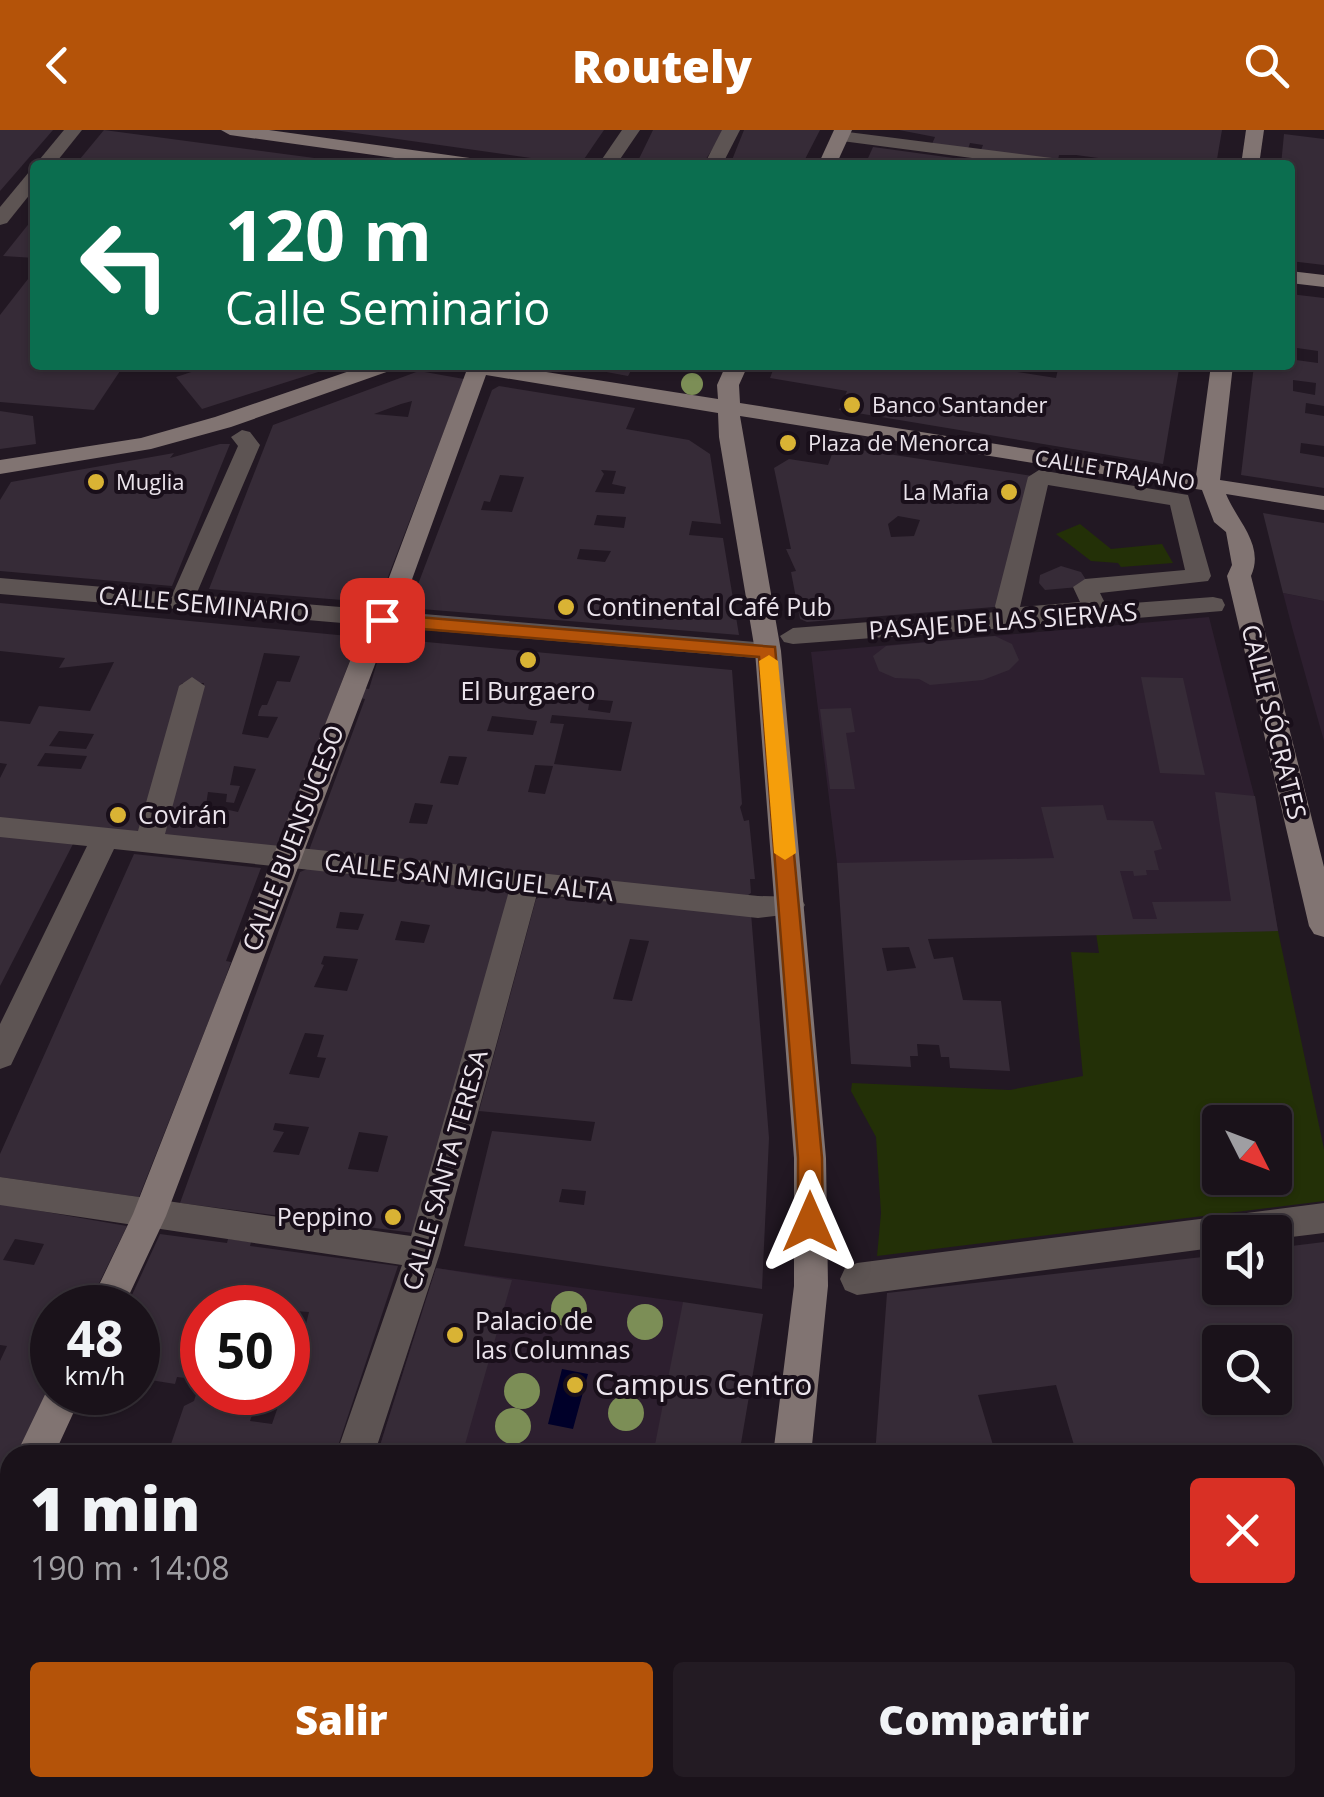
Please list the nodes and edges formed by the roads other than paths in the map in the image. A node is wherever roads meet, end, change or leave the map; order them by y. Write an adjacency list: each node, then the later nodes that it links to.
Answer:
1 (74, 130): 7 (street)
2 (233, 130): 8 (street)
3 (631, 130): 9 (street)
4 (731, 130): 10 (street)
5 (1254, 130): 13 (street)
6 (842, 133): 11 (street); 12 (street)
7 (48, 160)
8 (448, 160)
9 (610, 160)
10 (716, 160)
11 (829, 160)
12 (1033, 160)
13 (1251, 160)
14 (30, 182): 15 (street)
15 (0, 219)
16 (1295, 277): 17 (street)
17 (1324, 281)
18 (374, 370): 25 (street)
19 (469, 370): 32 (street, CALLE BUENSUCESO)
20 (494, 370): 23 (street, CALLE TRAJANO)
21 (735, 370): 23 (street)
22 (1221, 370): 26 (street, CALLE SÓCRATES)
23 (728, 409): 26 (street, CALLE TRAJANO); 33 (street)
24 (242, 437): 29 (street)
25 (0, 467)
26 (1212, 486): 27 (street, CALLE TRAJANO); 41 (street, CALLE SÓCRATES)
27 (1324, 503)
28 (0, 586): 29 (street, CALLE SEMINARIO)
29 (182, 602): 32 (street, CALLE SEMINARIO)
30 (1213, 605): 31 (street, PASAJE DE LAS SIERVAS)
31 (1014, 617): 31 (street); 33 (street, PASAJE DE LAS SIERVAS)
32 (382, 620): 33 (street, CALLE SEMINARIO); 38 (street, CALLE BUENSUCESO)
33 (781, 644): 40 (street)
34 (192, 686): 37 (street)
35 (0, 827): 36 (street, CALLE SAN MIGUEL ALTA)
36 (104, 840): 37 (street, CALLE SAN MIGUEL ALTA); 42 (street)
37 (148, 845): 38 (street, CALLE SAN MIGUEL ALTA)
38 (284, 858): 39 (street, CALLE SAN MIGUEL ALTA); 44 (street, CALLE BUENSUCESO)
39 (526, 882): 40 (street, CALLE SAN MIGUEL ALTA); 46 (street, CALLE SANTA TERESA)
40 (790, 905): 52 (street)
41 (1324, 926)
42 (0, 1056)
43 (0, 1190): 44 (street)
44 (149, 1216): 46 (street); 48 (street, CALLE BUENSUCESO)
45 (1324, 1218): 47 (street)
46 (423, 1253): 51 (street, CALLE SANTA TERESA)
47 (857, 1279)
48 (117, 1285)
49 (54, 1415): 50 (street)
50 (41, 1445)
51 (358, 1445)
52 (793, 1445)

